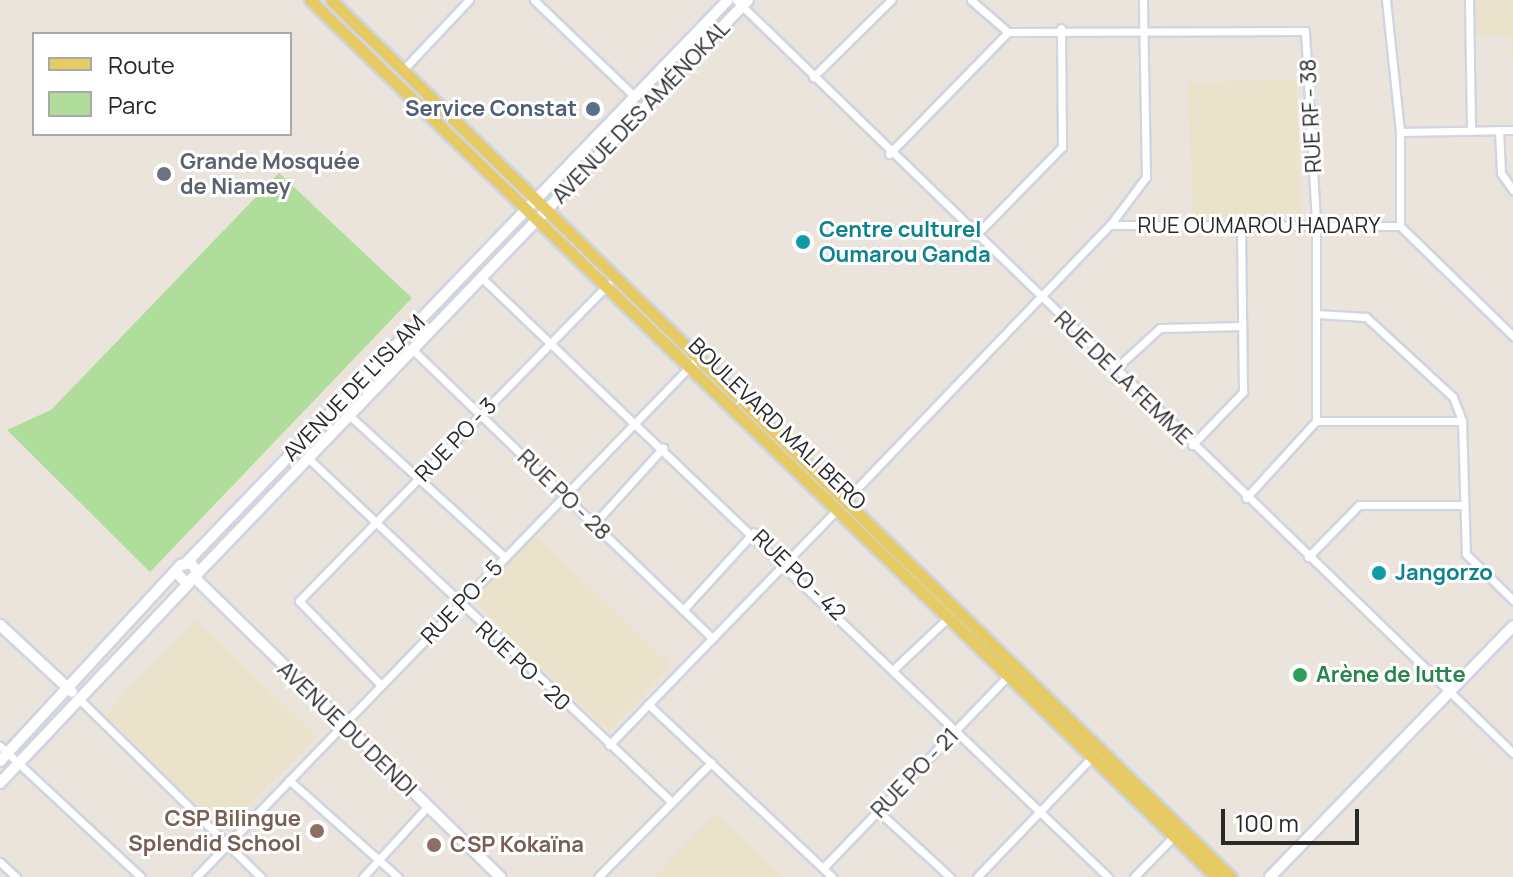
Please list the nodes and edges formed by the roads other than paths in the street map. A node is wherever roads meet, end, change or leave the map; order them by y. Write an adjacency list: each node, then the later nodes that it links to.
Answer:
1 (310, 0): 16 (main road, BOULEVARD MALI BERO)
2 (331, 0): 15 (main road, BOULEVARD MALI BERO)
3 (469, 0): 17 (street)
4 (534, 0): 20 (street)
5 (728, 0): 19 (main road, AVENUE DES AMÉNOKAL)
6 (891, 0): 18 (street)
7 (971, 0): 14 (street)
8 (1143, 0): 12 (street)
9 (1469, 0): 26 (street)
10 (742, 2): 18 (street, RUE DE LA FEMME); 21 (main road, AVENUE DES AMÉNOKAL)
11 (1383, 2): 27 (street)
12 (1144, 27): 13 (street, RUE RF - 38); 33 (street, RUE RF - 38); 35 (street)
13 (1061, 28): 14 (street, RUE RF - 38); 38 (street)
14 (1008, 32): 28 (street)
15 (374, 45): 16 (main road); 17 (main road, BOULEVARD MALI BERO)
16 (363, 55): 31 (main road, BOULEVARD MALI BERO)
17 (400, 73): 30 (main road, BOULEVARD MALI BERO)
18 (813, 77): 28 (street, RUE DE LA FEMME)
19 (643, 88): 20 (main road, AVENUE DES AMÉNOKAL); 21 (main road)
20 (634, 96): 22 (main road, AVENUE DES AMÉNOKAL)
21 (653, 98): 25 (main road, AVENUE DES AMÉNOKAL)
22 (610, 122): 25 (main road); 30 (main road, AVENUE DES AMÉNOKAL)
23 (1499, 130): 24 (street); 26 (street); 29 (street)
24 (1513, 130)
25 (621, 131): 32 (main road, AVENUE DES AMÉNOKAL)
26 (1471, 131): 27 (street)
27 (1400, 132): 37 (street)
28 (889, 154): 38 (street, RUE DE LA FEMME)
29 (1513, 190)
30 (533, 201): 31 (main road, AVENUE DES AMÉNOKAL); 32 (main road, BOULEVARD MALI BERO)
31 (523, 213): 34 (main road, BOULEVARD MALI BERO); 67 (main road, AVENUE DE L'ISLAM)
32 (546, 213): 34 (main road, AVENUE DES AMÉNOKAL); 40 (main road, BOULEVARD MALI BERO)
33 (1316, 224): 36 (street, RUE OUMAROU HADARY); 37 (street, RUE OUMAROU HADARY); 42 (street, RUE RF - 38)
34 (535, 225): 39 (main road, AVENUE DE L'ISLAM); 40 (main road, BOULEVARD MALI BERO)
35 (1110, 225): 36 (street, RUE OUMAROU HADARY); 41 (street, RUE OUMAROU HADARY)
36 (1241, 226): 43 (street)
37 (1400, 226): 44 (street, RUE OUMAROU HADARY)
38 (975, 236): 41 (street, RUE DE LA FEMME)
39 (484, 280): 45 (street, RUE PO - 42); 46 (main road, AVENUE DE L'ISLAM)
40 (609, 283): 45 (street, RUE PO - 3); 47 (main road, BOULEVARD MALI BERO)
41 (1041, 300): 48 (street, RUE DE LA FEMME); 61 (street, RUE OUMAROU HADARY)
42 (1316, 314): 51 (street, RUE RF - 38); 52 (street)
43 (1241, 326): 48 (street); 54 (street)
44 (1513, 336)
45 (551, 342): 49 (street, RUE PO - 3); 53 (street, RUE PO - 42)
46 (416, 353): 49 (street, RUE PO - 28); 50 (main road, AVENUE DE L'ISLAM)
47 (693, 363): 53 (street, RUE PO - 5); 61 (main road, BOULEVARD MALI BERO)
48 (1114, 370): 54 (street, RUE DE LA FEMME)
49 (481, 414): 57 (street, RUE PO - 3); 58 (street, RUE PO - 28)
50 (351, 417): 56 (main road, AVENUE DE L'ISLAM); 57 (street)
51 (1316, 421): 52 (street); 59 (street)
52 (1462, 421): 60 (street)
53 (636, 422): 55 (street, RUE PO - 42); 58 (street, RUE PO - 5)
54 (1192, 445): 59 (street, RUE DE LA FEMME)
55 (663, 448): 63 (street); 64 (street, RUE PO - 42)
56 (309, 459): 62 (street, RUE PO - 20); 70 (main road, AVENUE DE L'ISLAM)
57 (418, 478): 62 (street, RUE PO - 3); 65 (street)
58 (565, 496): 63 (street, RUE PO - 28); 65 (street, RUE PO - 5)
59 (1246, 498): 66 (street, RUE DE LA FEMME)
60 (1463, 505): 66 (street); 71 (street)
61 (840, 506): 68 (street, RUE OUMAROU HADARY); 74 (main road, BOULEVARD MALI BERO); 88 (main road, BOULEVARD MALI BERO)
62 (374, 523): 72 (street, RUE PO - 20); 80 (street, RUE PO - 3)
63 (594, 524): 73 (street, RUE PO - 28)
64 (754, 532): 68 (street, RUE PO - 42); 73 (street)
65 (505, 557): 72 (street, RUE PO - 5)
66 (1308, 557): 82 (street, RUE DE LA FEMME)
67 (186, 563): 69 (main road, AVENUE DE L'ISLAM); 70 (main road)
68 (786, 563): 77 (street, RUE OUMAROU HADARY); 78 (street, RUE PO - 42)
69 (177, 573): 70 (main road); 81 (main road)
70 (194, 578): 83 (main road, AVENUE DE L'ISLAM); 85 (main road, AVENUE DU DENDI)
71 (1513, 600)
72 (458, 606): 80 (street, RUE PO - 5); 87 (street, RUE PO - 20)
73 (683, 610): 77 (street, RUE PO - 28)
74 (948, 618): 78 (street); 79 (main road, BOULEVARD MALI BERO)
75 (0, 625): 81 (main road)
76 (1513, 626): 82 (main road)
77 (712, 638): 84 (street, RUE OUMAROU HADARY)
78 (896, 667): 86 (street, RUE PO - 42)
79 (1007, 677): 86 (street, RUE PO - 21); 91 (main road, BOULEVARD MALI BERO)
80 (381, 685): 85 (street, RUE PO - 5)
81 (69, 689): 83 (main road); 89 (main road)
82 (1450, 691): 90 (street, RUE DE LA FEMME); 120 (main road)
83 (79, 699): 93 (main road, AVENUE DE L'ISLAM); 101 (street)
84 (648, 704): 87 (street, RUE OUMAROU HADARY); 92 (street)
85 (342, 725): 94 (street, RUE PO - 5); 97 (main road, AVENUE DU DENDI)
86 (957, 729): 98 (street, RUE PO - 42); 99 (street, RUE PO - 21)
87 (609, 745): 96 (street, RUE PO - 20)
88 (1101, 748): 91 (street); 119 (main road, BOULEVARD MALI BERO)
89 (3, 753): 93 (street)
90 (1513, 753)
91 (1091, 758): 98 (street); 100 (main road, BOULEVARD MALI BERO)
92 (711, 763): 96 (street); 104 (street)
93 (18, 764): 95 (main road, AVENUE DE L'ISLAM); 106 (street)
94 (289, 780): 101 (street, RUE PO - 5); 102 (street)
95 (0, 783)
96 (672, 802): 112 (street)
97 (427, 807): 102 (street); 111 (main road, AVENUE DU DENDI)
98 (1043, 808): 115 (street); 116 (street, RUE PO - 42)
99 (878, 811): 104 (street, RUE PO - 21); 114 (street)
100 (1174, 836): 117 (street); 118 (main road, BOULEVARD MALI BERO)
101 (227, 844): 107 (street, RUE PO - 5); 108 (street)
102 (379, 860): 109 (street); 110 (street)
103 (0, 862): 105 (street)
104 (823, 868): 113 (street)
105 (16, 877)
106 (141, 877)
107 (196, 877)
108 (261, 877)
109 (363, 877)
110 (398, 877)
111 (500, 877)
112 (598, 877)
113 (832, 877)
114 (950, 877)
115 (977, 877)
116 (1108, 877)
117 (1134, 877)
118 (1216, 877)
119 (1231, 877)
120 (1270, 877)

